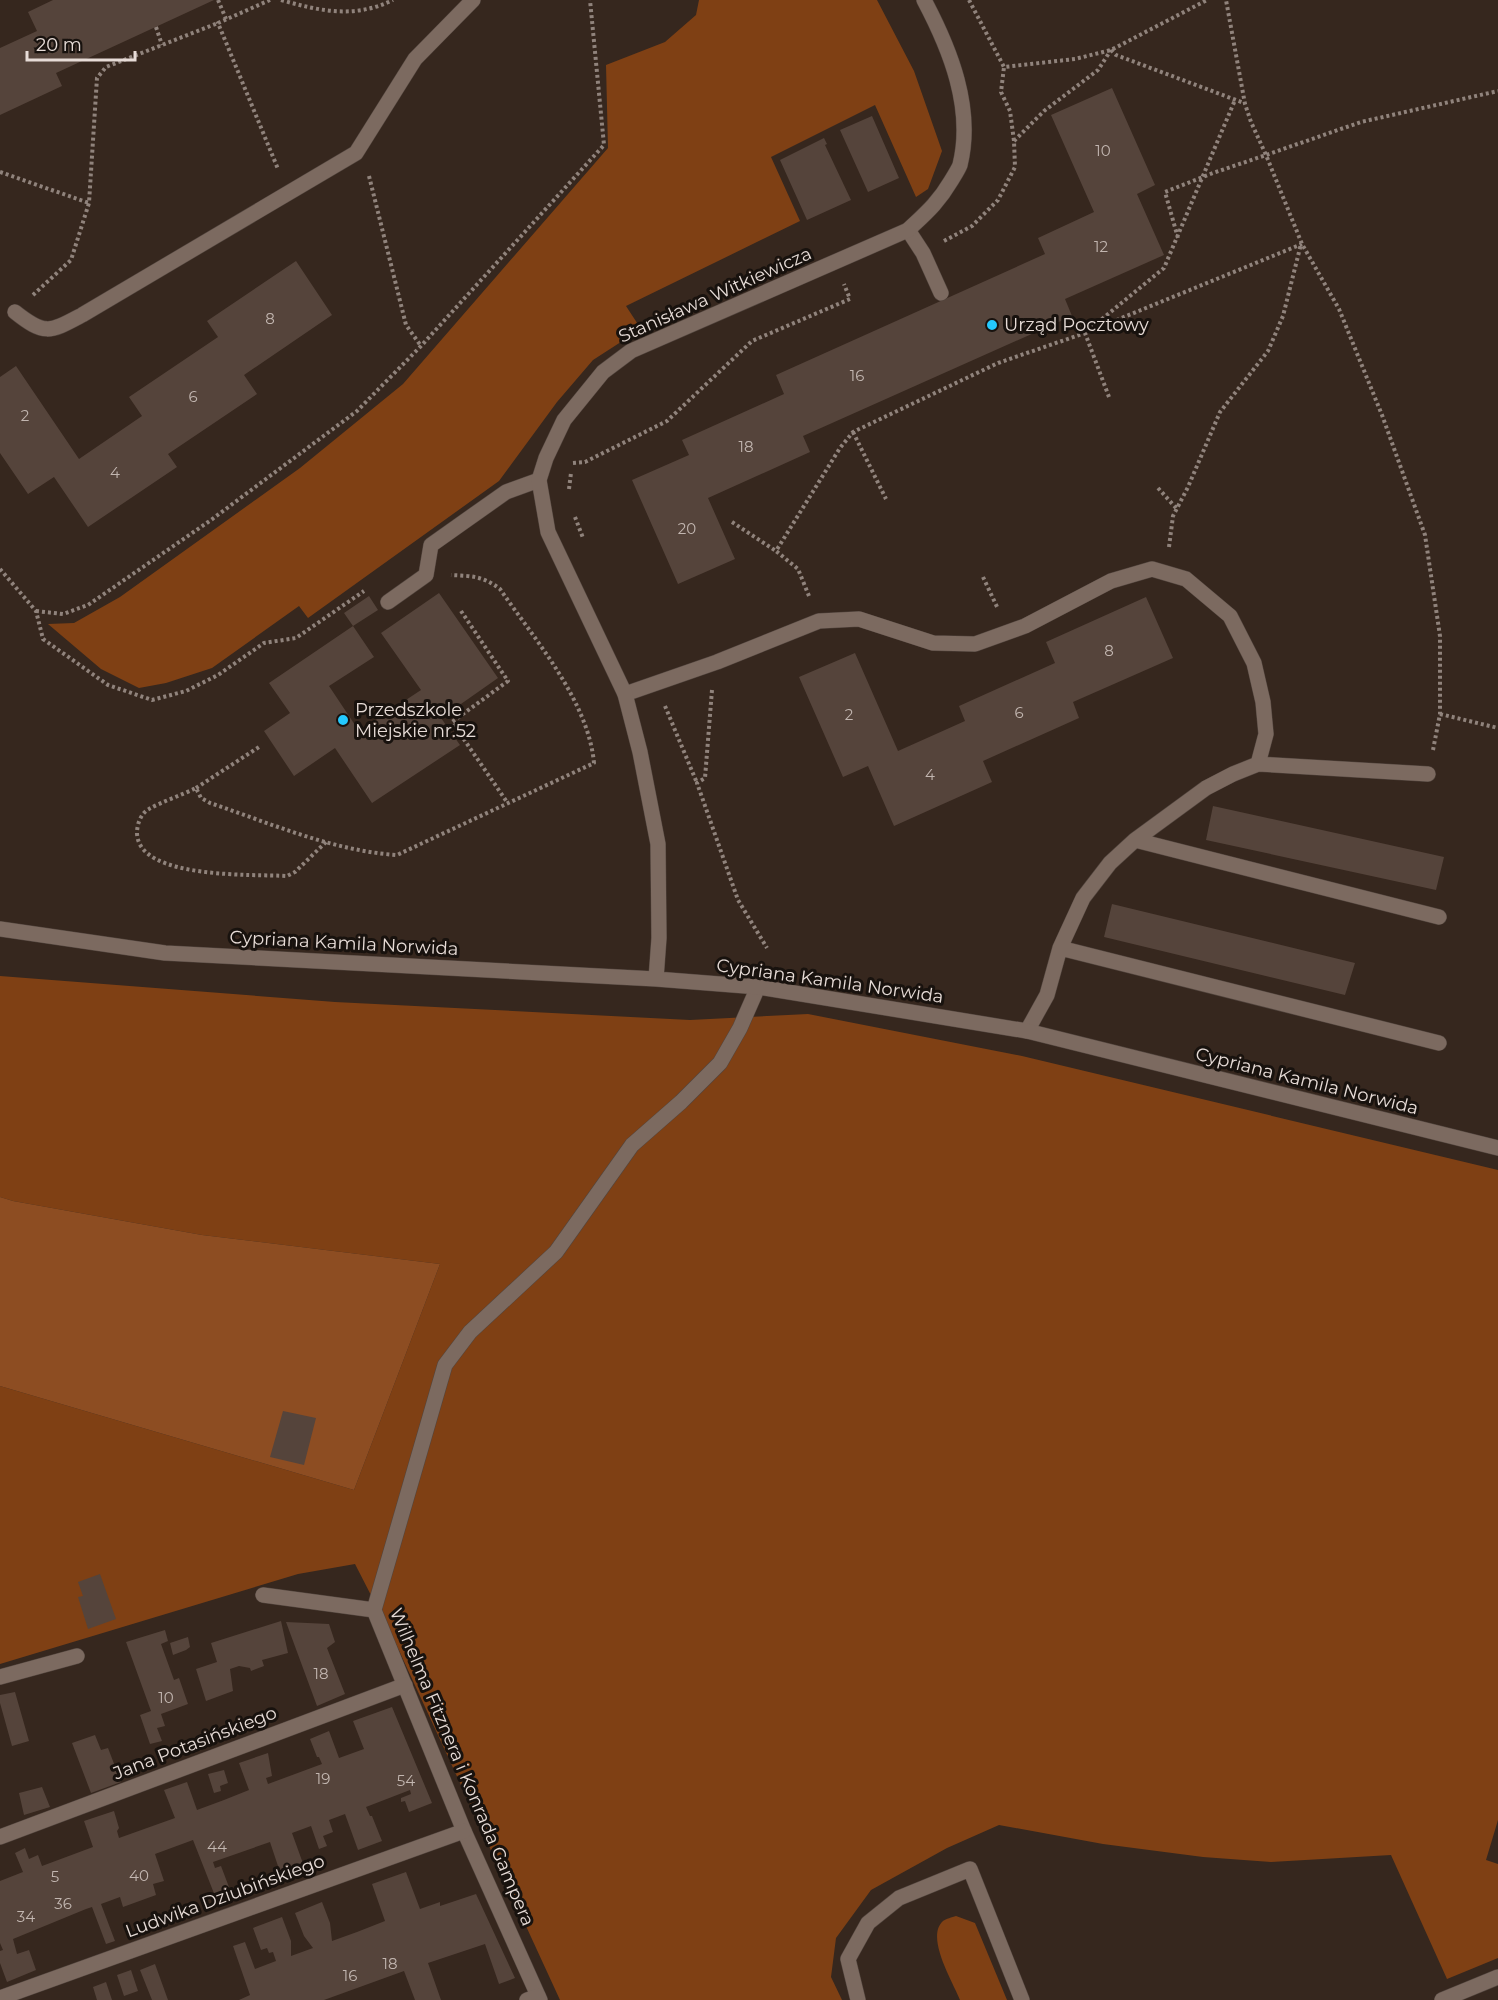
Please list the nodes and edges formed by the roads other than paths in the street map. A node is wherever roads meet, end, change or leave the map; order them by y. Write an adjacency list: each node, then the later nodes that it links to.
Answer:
1 (473, 0): 5 (street)
2 (924, 0): 3 (street, Stanisława Witkiewicza)
3 (908, 230): 4 (street); 6 (street, Stanisława Witkiewicza)
4 (941, 293)
5 (15, 312)
6 (539, 480): 7 (street); 8 (street, Stanisława Witkiewicza)
7 (388, 602)
8 (625, 694): 9 (street); 15 (street, Stanisława Witkiewicza)
9 (1258, 764): 10 (street); 11 (street)
10 (1428, 774)
11 (1135, 840): 12 (street); 14 (street)
12 (1439, 917)
13 (0, 929): 15 (street, Cypriana Kamila Norwida)
14 (1060, 948): 17 (street); 18 (street)
15 (656, 979): 16 (street, Cypriana Kamila Norwida)
16 (758, 987): 17 (street, Cypriana Kamila Norwida); 21 (street, Wilhelma Fitznera i Konrada Gampera)
17 (1027, 1031): 19 (street, Cypriana Kamila Norwida)
18 (1439, 1043)
19 (1498, 1148)
20 (263, 1595): 21 (street)
21 (374, 1610): 24 (street, Wilhelma Fitznera i Konrada Gampera)
22 (77, 1656): 23 (street)
23 (0, 1677)
24 (405, 1685): 25 (street, Wilhelma Fitznera i Konrada Gampera); 26 (street, Jana Potasińskiego)
25 (464, 1831): 28 (street, Ludwika Dziubińskiego); 29 (street, Wilhelma Fitznera i Konrada Gampera)
26 (0, 1837)
27 (1498, 1977): 32 (street)
28 (0, 1998)
29 (535, 1999)
30 (858, 2000): 31 (street)
31 (1022, 2000)
32 (1442, 2000)

